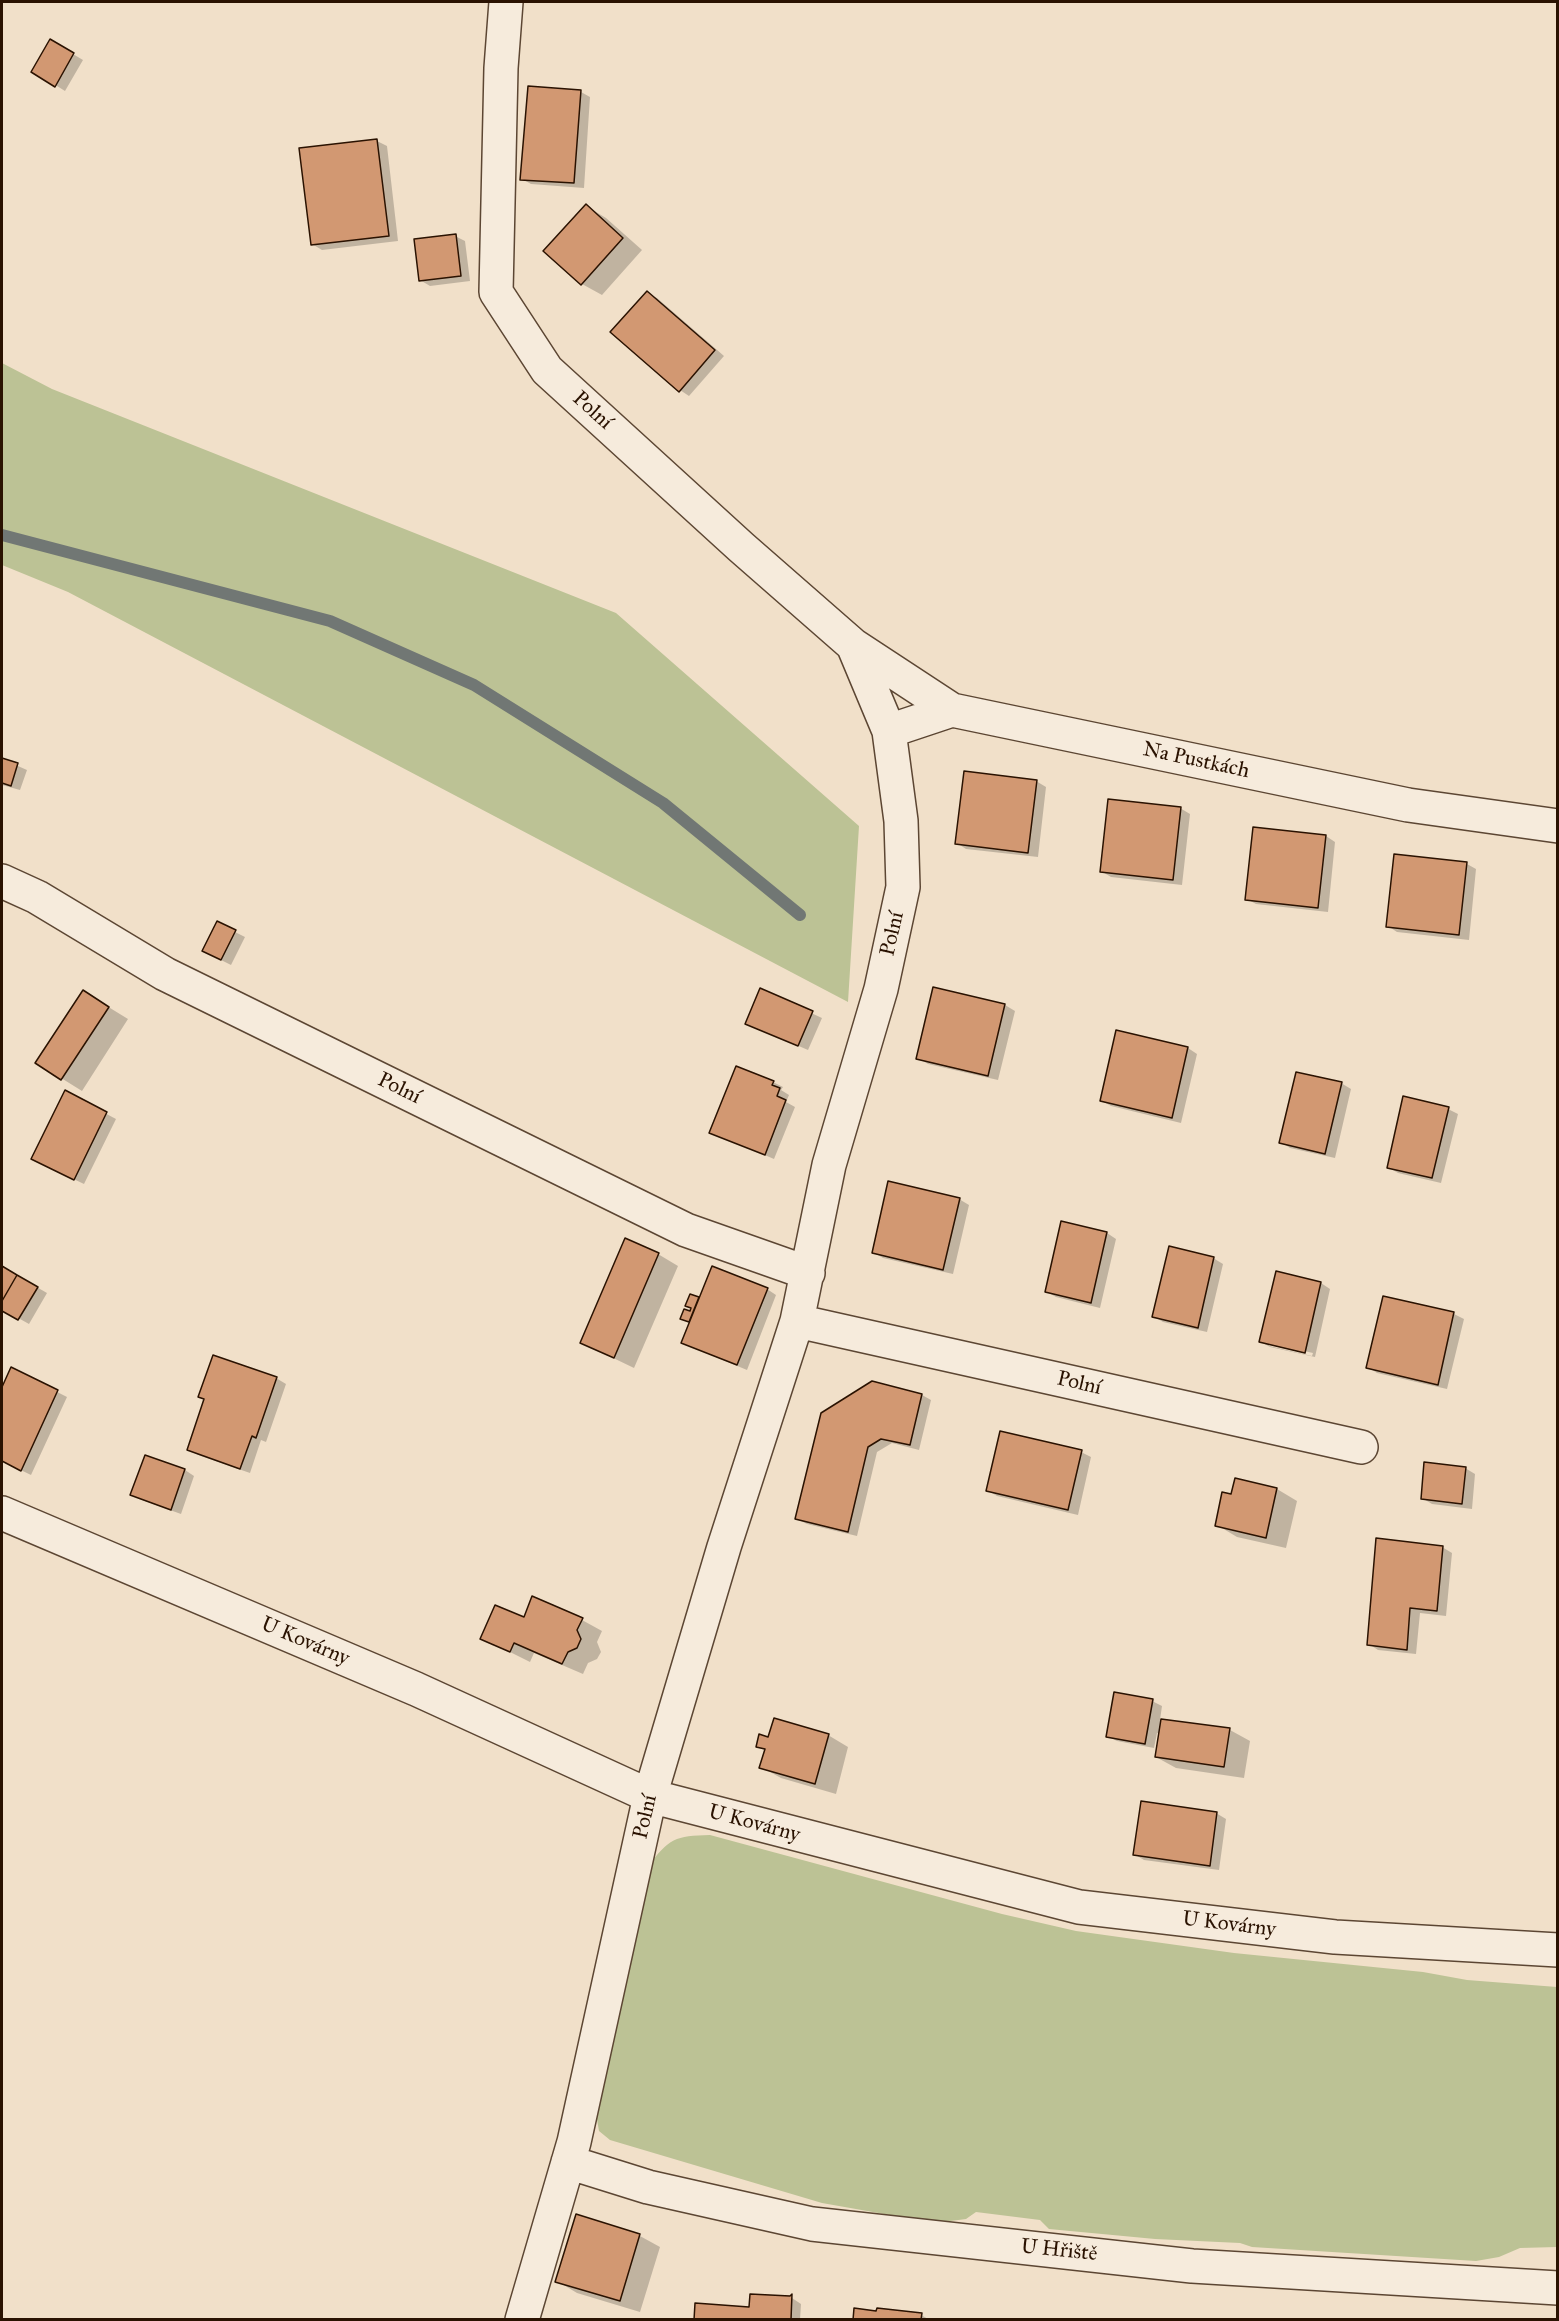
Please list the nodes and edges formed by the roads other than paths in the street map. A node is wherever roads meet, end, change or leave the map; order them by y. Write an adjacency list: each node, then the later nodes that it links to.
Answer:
1 (506, 2): 2 (street, Polní)
2 (853, 645): 3 (street, Na Pustkách); 4 (street, Polní)
3 (952, 710): 4 (street); 5 (street, Na Pustkách)
4 (889, 731): 7 (street, Polní)
5 (1557, 826)
6 (2, 881): 7 (street, Polní)
7 (808, 1273): 8 (street, Polní)
8 (797, 1322): 9 (street, Polní); 11 (street, Polní)
9 (1360, 1447)
10 (2, 1513): 11 (street, U Kovárny)
11 (650, 1796): 12 (street, U Kovárny); 13 (street, Polní)
12 (1557, 1950)
13 (568, 2162): 14 (street, U Hřiště); 15 (street, Polní)
14 (1557, 2288)
15 (522, 2319)

